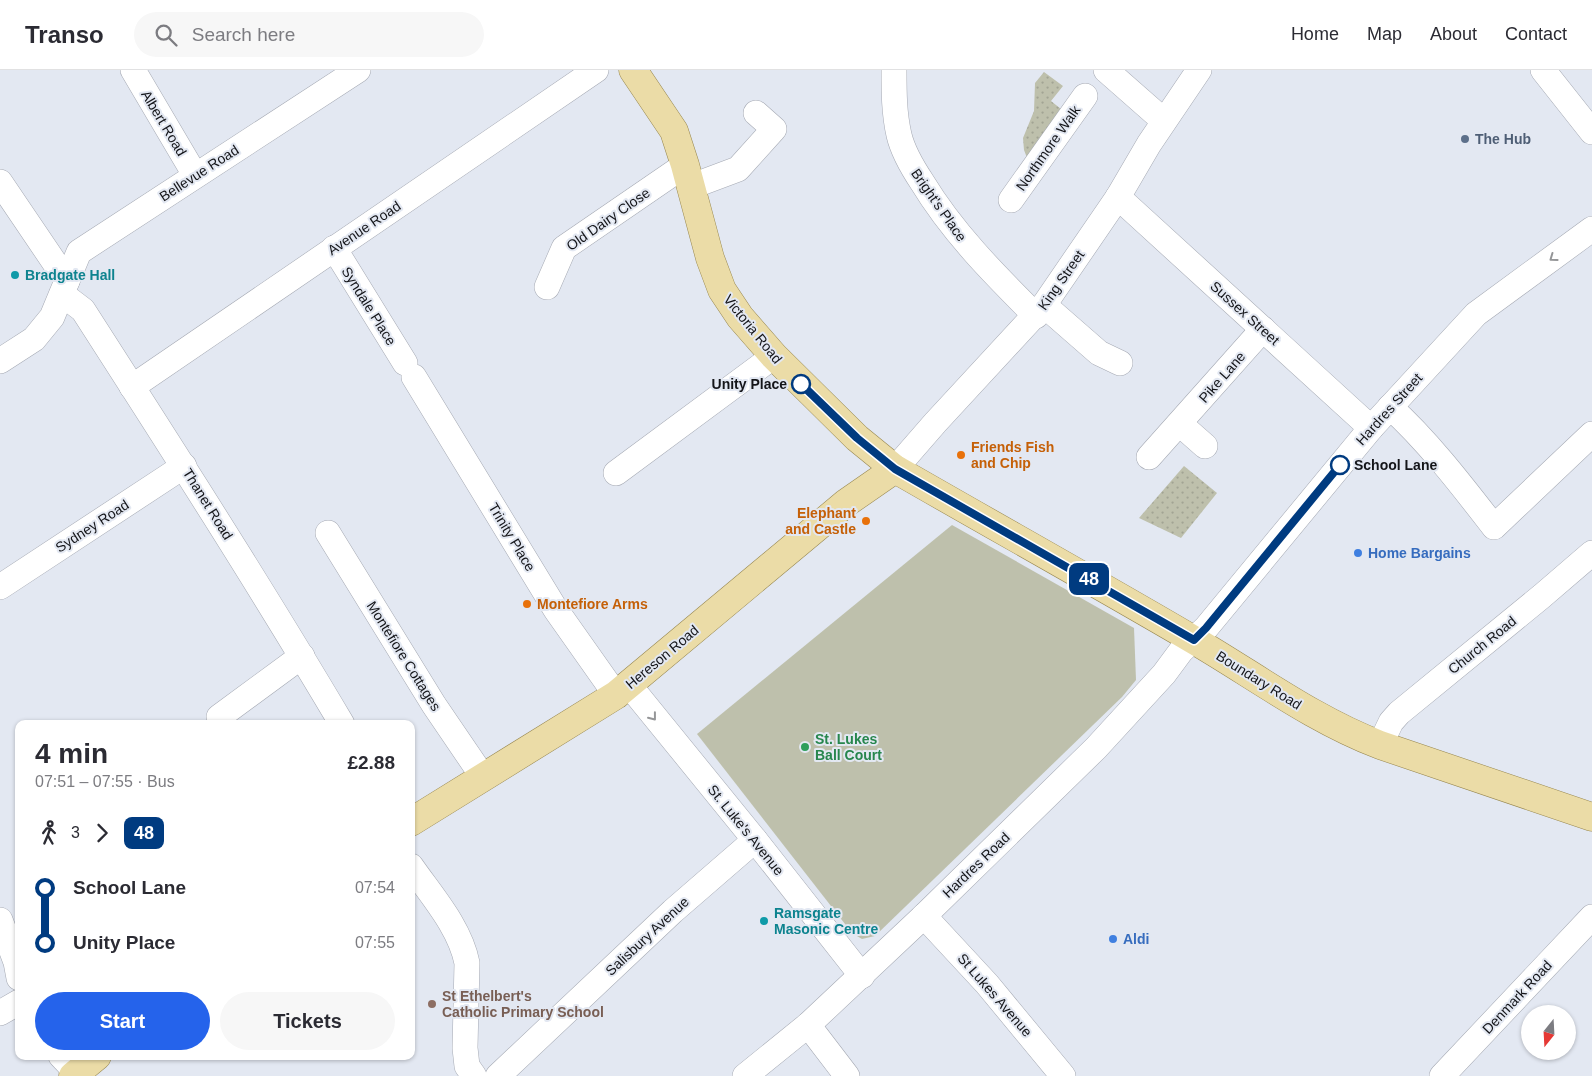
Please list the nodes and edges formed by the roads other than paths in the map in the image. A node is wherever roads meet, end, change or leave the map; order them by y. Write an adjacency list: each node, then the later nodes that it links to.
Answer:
1 (134, 70): 14 (street, Albert Road)
2 (358, 70): 9 (street, Bellevue Road)
3 (596, 70): 20 (street, Avenue Road)
4 (632, 70): 15 (main road, Victoria Road)
5 (894, 70): 23 (street, Bright's Place)
6 (1106, 70): 12 (street)
7 (1199, 70): 12 (street, King Street)
8 (1543, 70): 13 (street)
9 (334, 77): 14 (street, Bellevue Road)
10 (1085, 96): 18 (street, Northmore Walk)
11 (756, 114): 15 (street, Old Dairy Close)
12 (1164, 121): 17 (street, King Street)
13 (1592, 132)
14 (195, 175): 21 (street, Bellevue Road)
15 (688, 176): 22 (street, Old Dairy Close); 25 (main road, Victoria Road)
16 (0, 182): 21 (street, Thanet Road)
17 (1118, 197): 23 (street, King Street); 24 (street, Sussex Street)
18 (1011, 200)
19 (1592, 229): 30 (street, Hardres Street, one-way to 30)
20 (334, 248): 28 (street, Syndale Place); 29 (street, Avenue Road)
21 (65, 287): 26 (street, Bellevue Road); 29 (street, Thanet Road)
22 (547, 287)
23 (1040, 310): 27 (street, Bright's Place); 37 (street, King Street)
24 (1263, 329): 31 (street, Pike Lane); 32 (street, Sussex Street)
25 (774, 356): 37 (main road, Victoria Road); 38 (street)
26 (0, 361)
27 (1120, 363)
28 (409, 370): 44 (street, Trinity Place)
29 (132, 387): 36 (street, Thanet Road)
30 (1390, 407): 32 (street, Hardres Street); 33 (street)
31 (1180, 424): 34 (street); 35 (street, Pike Lane)
32 (1371, 428): 42 (street, Hardres Street)
33 (1592, 434)
34 (1205, 446)
35 (1150, 457)
36 (184, 466): 41 (street, Sydney Road); 43 (street, Thanet Road)
37 (895, 469): 42 (main road, Boundary Road); 44 (main road, Hereson Road)
38 (616, 473)
39 (328, 533): 48 (street, Montefiore Cottages)
40 (1592, 553): 47 (street, Church Road)
41 (0, 587)
42 (1194, 640): 47 (main road, Boundary Road); 53 (street, Hardres Road)
43 (302, 656): 45 (street); 46 (street, Thanet Road)
44 (622, 690): 48 (main road, Hereson Road); 51 (street, St. Luke's Avenue, one-way to 51)
45 (217, 715)
46 (340, 720)
47 (1380, 745): 49 (main road, Boundary Road)
48 (483, 777): 50 (main road, Hereson Road)
49 (1592, 817)
50 (415, 820)
51 (755, 840): 57 (street, St. Luke's Avenue); 62 (street, Salisbury Avenue)
52 (415, 872): 61 (street)
53 (924, 916): 57 (street, Hardres Road); 65 (street, St Lukes Avenue)
54 (1592, 917): 66 (street, Denmark Road)
55 (0, 920): 56 (street)
56 (15, 959)
57 (862, 976): 60 (street, Hardres Road)
58 (15, 1004): 59 (street)
59 (0, 1013)
60 (808, 1026): 63 (street, Hardres Road); 64 (street)
61 (474, 1076)
62 (498, 1076)
63 (745, 1076)
64 (847, 1076)
65 (1064, 1076)
66 (1442, 1076)

